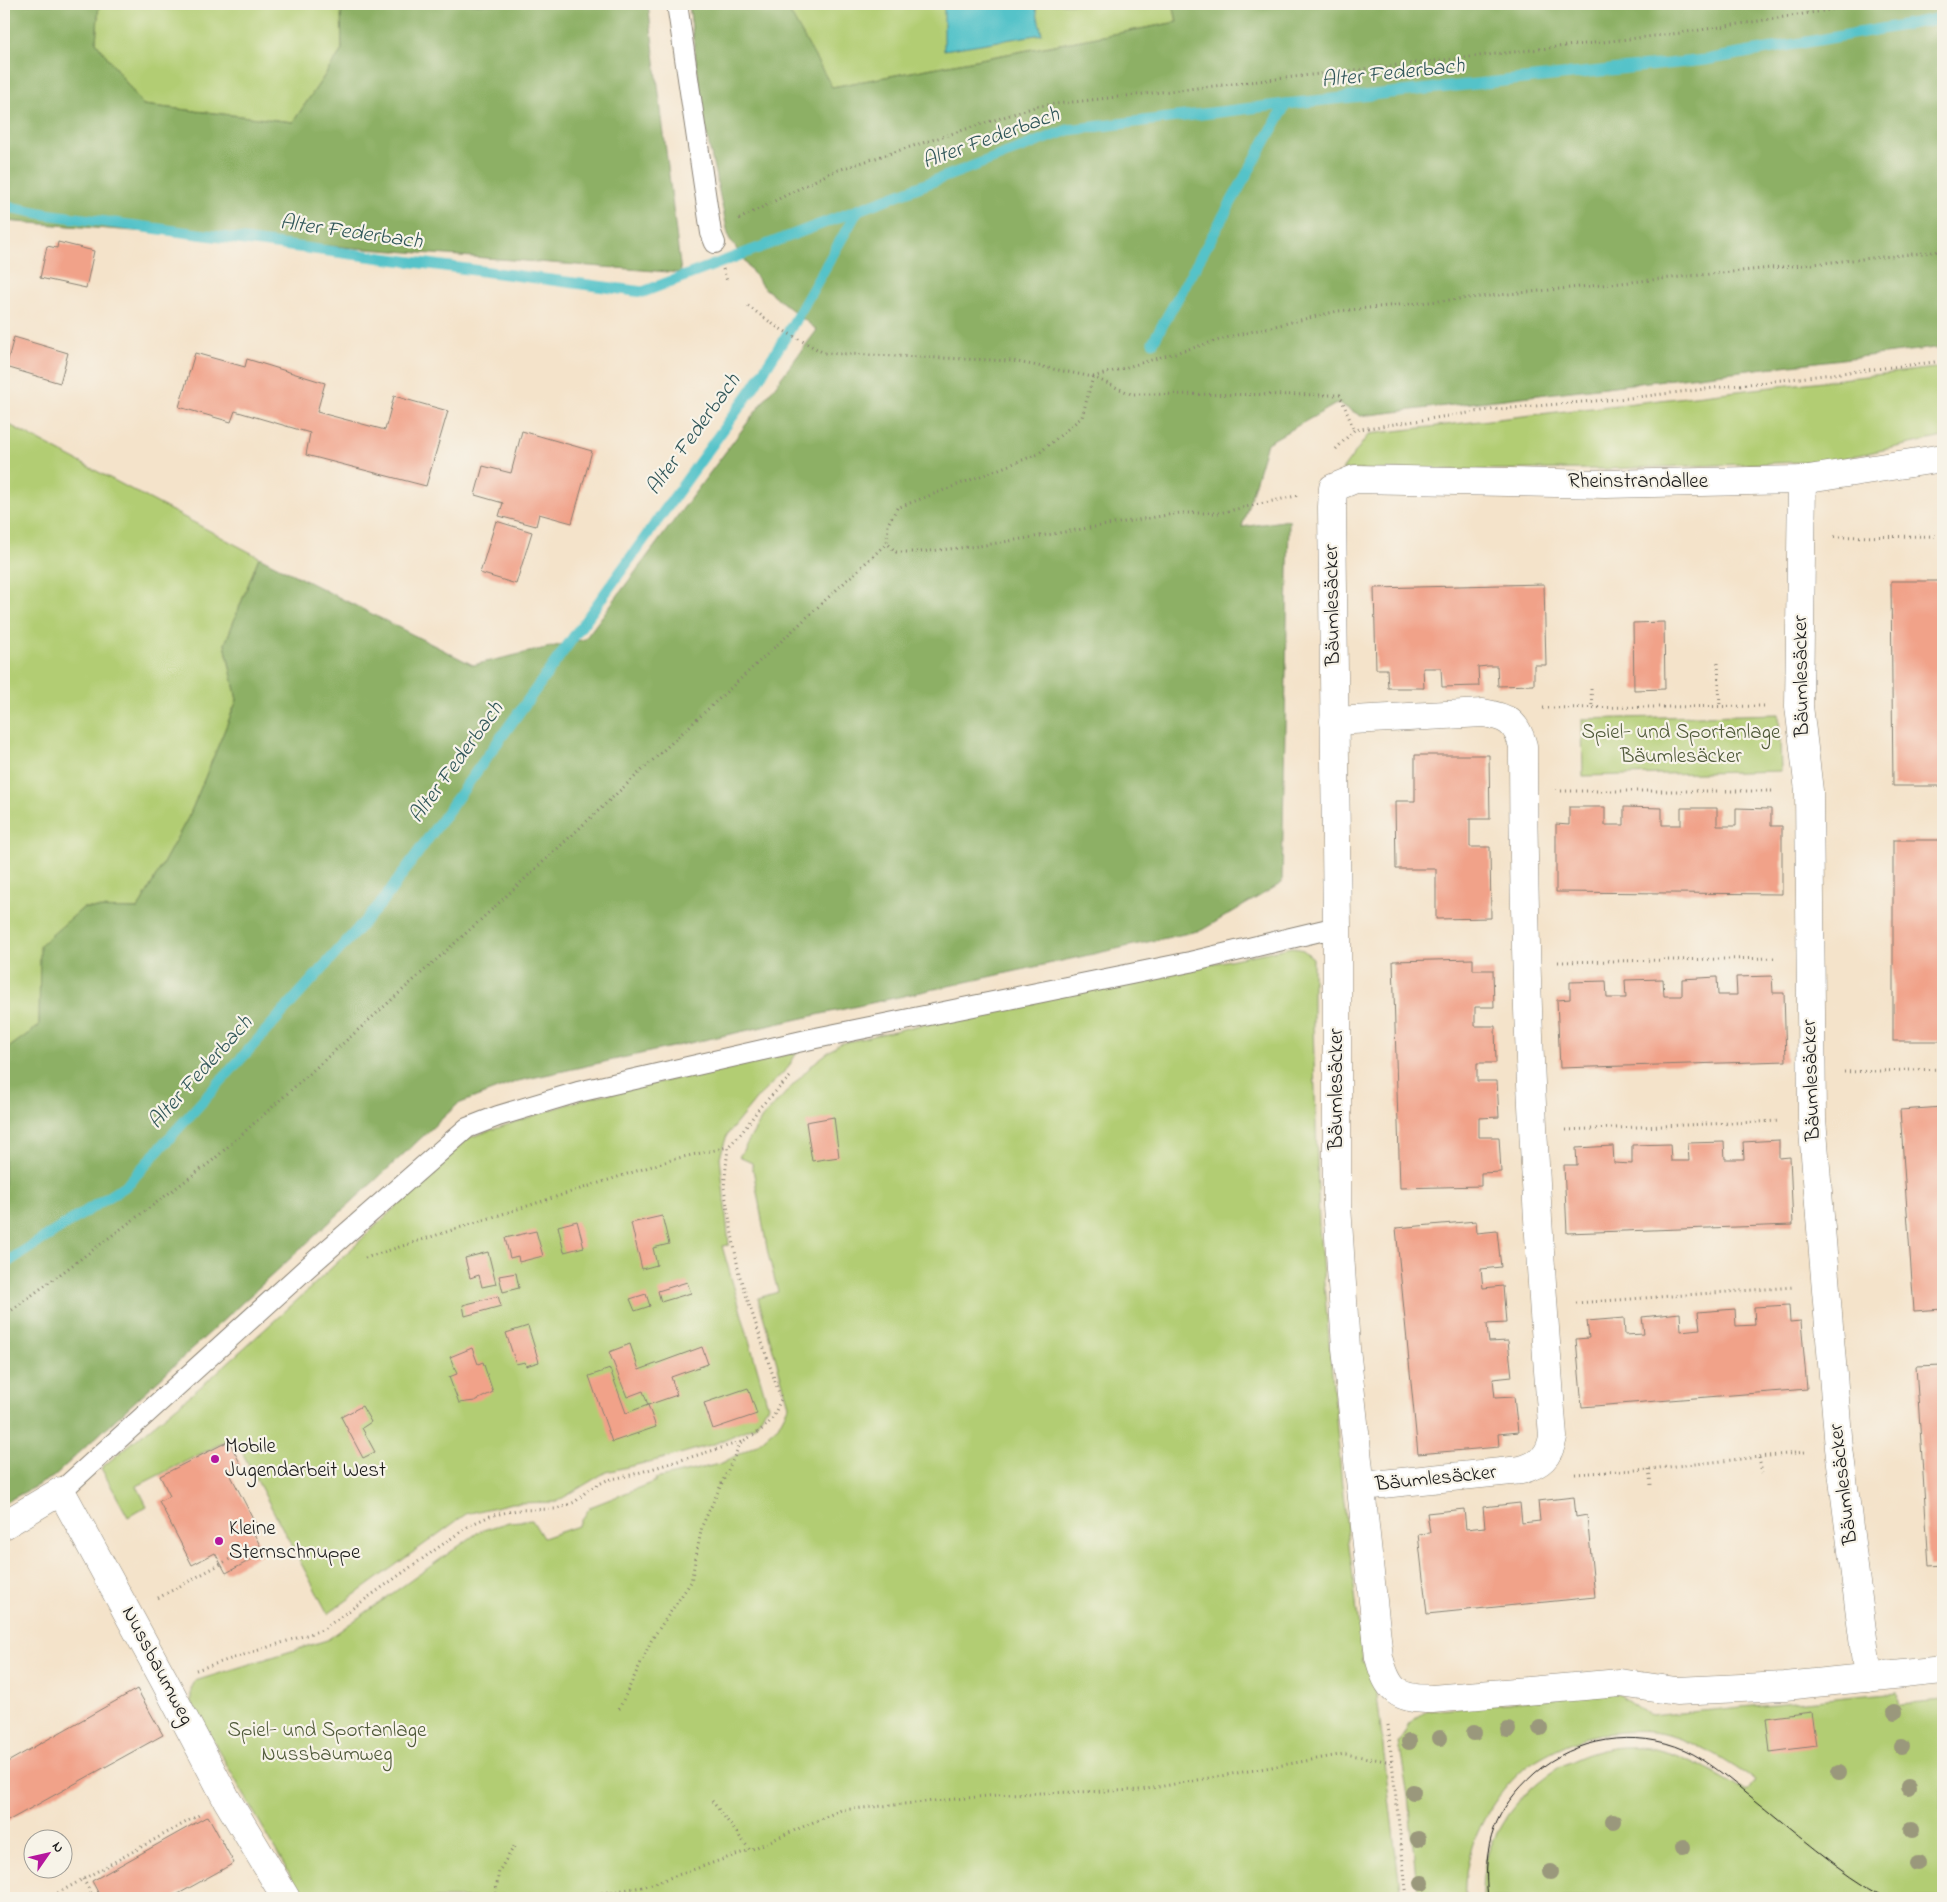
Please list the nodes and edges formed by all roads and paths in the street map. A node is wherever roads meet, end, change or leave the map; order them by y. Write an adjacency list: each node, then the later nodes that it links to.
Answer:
1 (677, 4): 3 (lane)
2 (1868, 4): 3 (path)
3 (713, 238)
4 (1943, 252): 7 (path)
5 (748, 306): 7 (path)
6 (1943, 360): 7 (path)
7 (1093, 377): 13 (path)
8 (1943, 458): 9 (street, Rheinstrandallee)
9 (1802, 480): 10 (street, Rheinstrandallee); 12 (street, Bäumlesäcker)
10 (1333, 488): 13 (path); 19 (street, Bäumlesäcker)
11 (1943, 536): 12 (path)
12 (1802, 537): 17 (street, Bäumlesäcker)
13 (886, 543): 35 (path)
14 (1718, 663): 16 (path)
15 (1591, 689): 18 (path)
16 (1720, 706): 17 (path); 18 (path)
17 (1799, 706): 22 (street, Bäumlesäcker)
18 (1592, 708): 20 (path)
19 (1334, 721): 20 (street); 23 (street, Bäumlesäcker)
20 (1511, 722): 21 (street)
21 (1523, 791): 22 (path); 25 (street)
22 (1809, 791): 24 (street, Bäumlesäcker)
23 (1337, 927): 26 (lane); 43 (street, Bäumlesäcker)
24 (1810, 957): 25 (path); 28 (street, Bäumlesäcker)
25 (1525, 963): 30 (street)
26 (811, 1039): 31 (path); 44 (lane)
27 (1943, 1069): 28 (path)
28 (1810, 1072): 29 (street, Bäumlesäcker)
29 (1812, 1119): 30 (path); 33 (street, Bäumlesäcker)
30 (1533, 1131): 34 (street)
31 (728, 1147): 32 (path); 36 (path)
32 (363, 1259)
33 (1825, 1284): 34 (path); 37 (street, Bäumlesäcker)
34 (1543, 1305): 39 (street)
35 (4, 1316)
36 (741, 1442): 50 (path); 52 (path)
37 (1839, 1448): 38 (path); 49 (street, Bäumlesäcker)
38 (1760, 1458): 40 (path); 41 (path)
39 (1543, 1459): 40 (path); 43 (street, Bäumlesäcker)
40 (1649, 1469): 42 (path)
41 (1762, 1473)
42 (1651, 1485)
43 (1362, 1486): 51 (street, Bäumlesäcker)
44 (61, 1492): 45 (street); 47 (street, Nussbaumweg)
45 (4, 1525)
46 (235, 1542): 47 (path)
47 (129, 1614): 50 (street, Nussbaumweg)
48 (1943, 1670): 49 (street)
49 (1868, 1678): 51 (street)
50 (164, 1680): 54 (street, Nussbaumweg)
51 (1398, 1694): 53 (path)
52 (619, 1709)
53 (1392, 1762): 57 (path); 64 (path)
54 (227, 1800): 58 (path); 61 (street, Nussbaumweg)
55 (712, 1801): 57 (path)
56 (515, 1845): 62 (path)
57 (750, 1850): 63 (path)
58 (83, 1879): 59 (path); 60 (path)
59 (49, 1898)
60 (94, 1898)
61 (286, 1898)
62 (494, 1898)
63 (567, 1898)
64 (1407, 1898)

